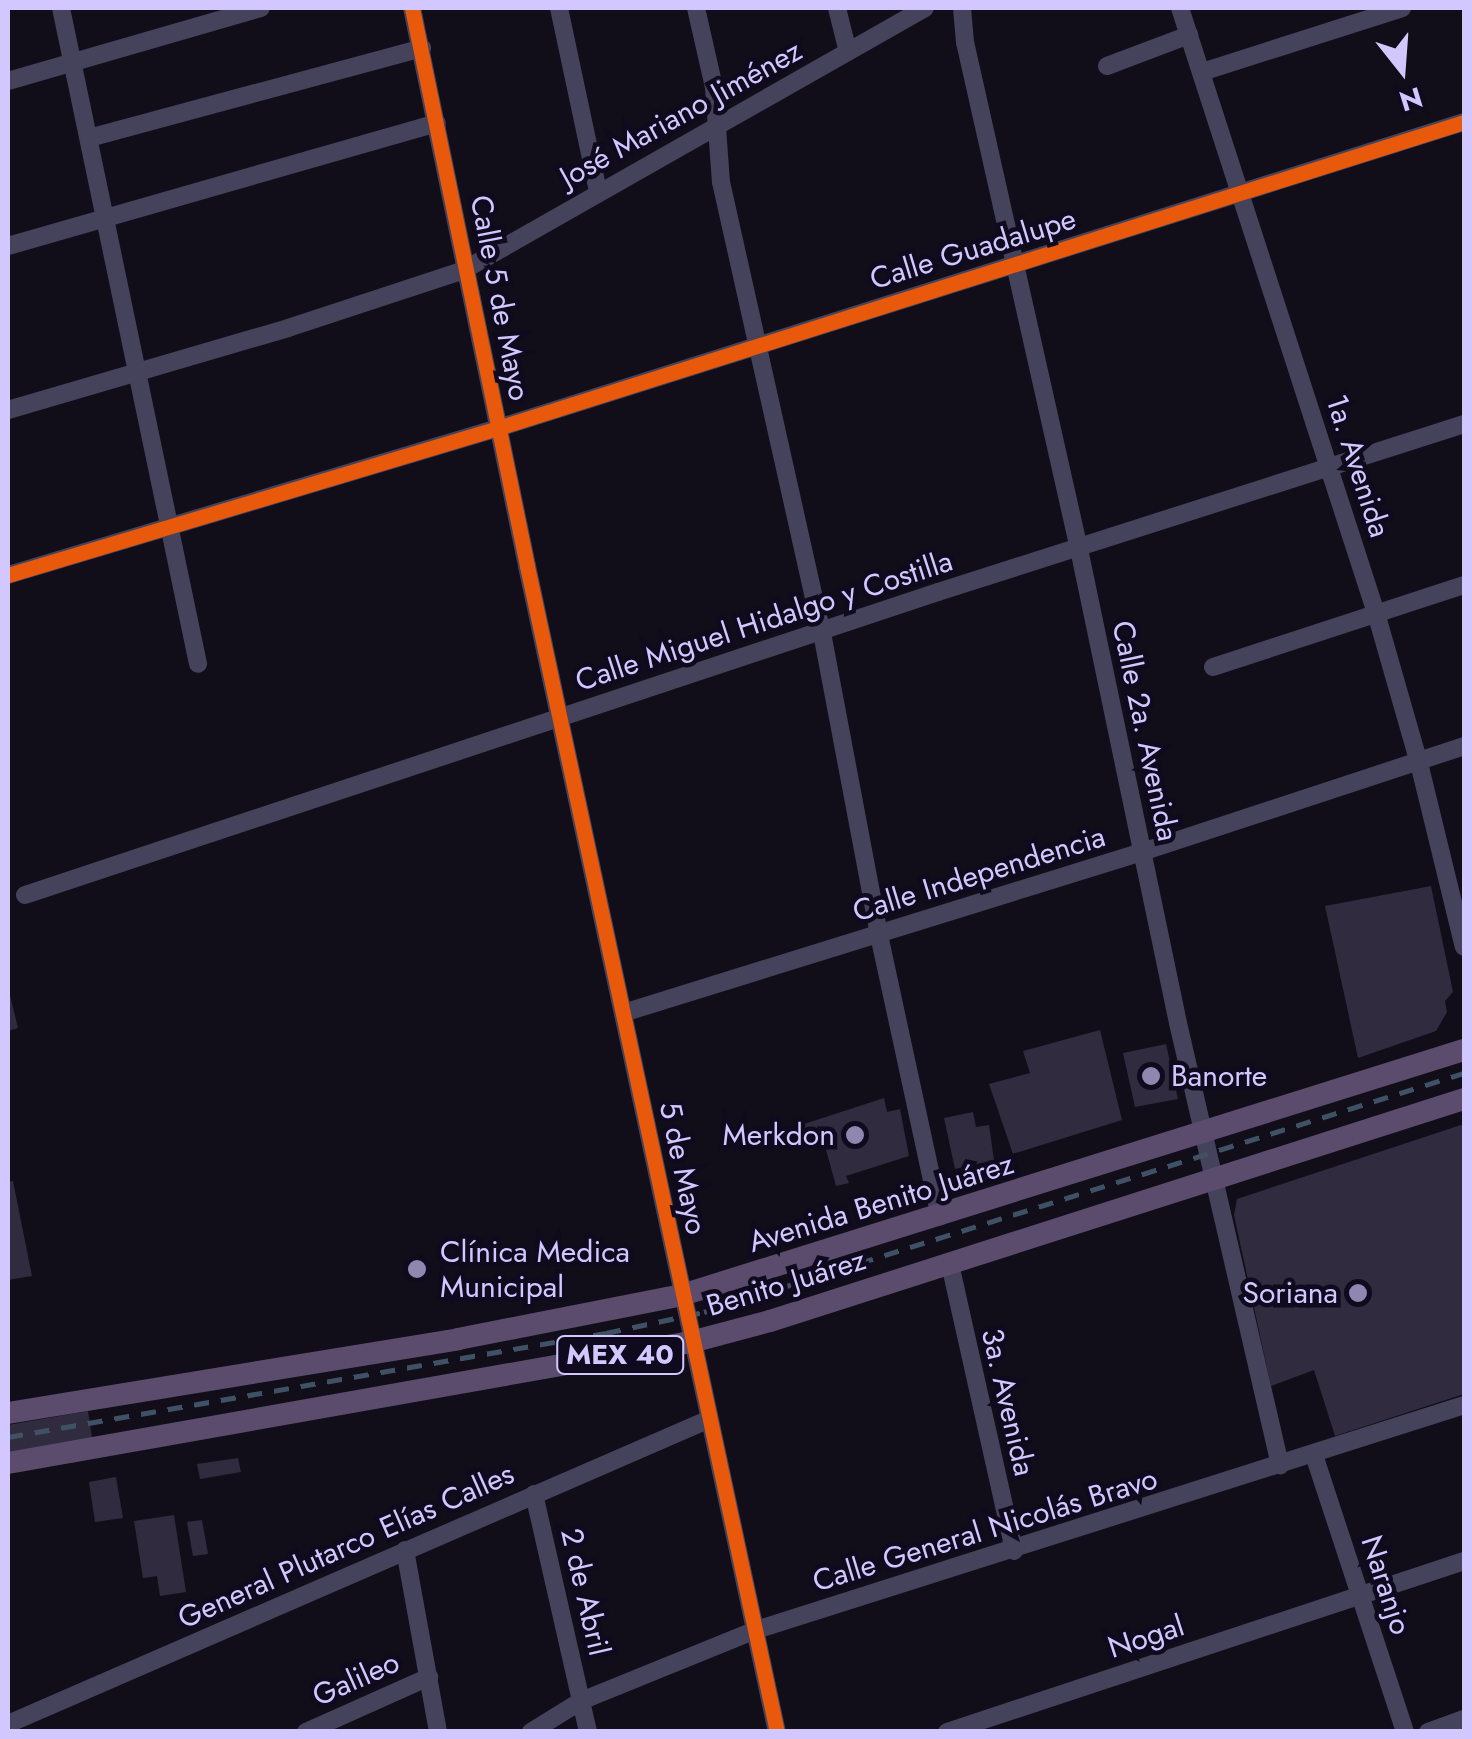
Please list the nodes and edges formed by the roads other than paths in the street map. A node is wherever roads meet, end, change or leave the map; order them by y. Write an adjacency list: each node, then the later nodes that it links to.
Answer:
1 (61, 8): 14 (street)
2 (260, 8): 14 (street)
3 (412, 8): 12 (street, Calle 5 de Mayo)
4 (559, 8): 22 (street)
5 (696, 8): 20 (street)
6 (837, 8): 13 (street)
7 (925, 8): 13 (street, José Mariano Jiménez)
8 (962, 8): 26 (street, Calle 2a. Avenida)
9 (1180, 8): 11 (street, 1a. Avenida)
10 (1402, 8): 16 (street)
11 (1189, 35): 15 (street); 16 (street, 1a. Avenida)
12 (422, 48): 19 (street, Calle 5 de Mayo); 21 (street)
13 (848, 52): 20 (street, José Mariano Jiménez)
14 (72, 62): 17 (street); 21 (street)
15 (1106, 66)
16 (1202, 72): 23 (street, 1a. Avenida)
17 (8, 81)
18 (1464, 122): 23 (street, Calle Guadalupe)
19 (437, 123): 24 (street); 27 (street, Calle 5 de Mayo)
20 (714, 131): 22 (street, José Mariano Jiménez); 28 (street)
21 (90, 138): 24 (street)
22 (598, 192): 27 (street, José Mariano Jiménez)
23 (1239, 196): 26 (street, Calle Guadalupe); 33 (street, 1a. Avenida)
24 (105, 217): 25 (street); 29 (street)
25 (8, 246)
26 (1016, 264): 28 (street, Calle Guadalupe); 35 (street, Calle 2a. Avenida)
27 (464, 270): 29 (street, José Mariano Jiménez); 32 (street, Calle 5 de Mayo)
28 (759, 342): 32 (street, Calle Guadalupe); 39 (street)
29 (137, 370): 30 (street, José Mariano Jiménez); 34 (street)
30 (8, 410)
31 (1464, 424): 33 (street, Calle Miguel Hidalgo y Costilla)
32 (498, 428): 34 (street, Calle Guadalupe); 42 (street, Calle 5 de Mayo)
33 (1331, 467): 35 (street, Calle Miguel Hidalgo y Costilla); 38 (street, 1a. Avenida)
34 (170, 529): 36 (street, Calle Guadalupe); 40 (street)
35 (1079, 549): 39 (street, Calle Miguel Hidalgo y Costilla); 45 (street, Calle 2a. Avenida)
36 (8, 575)
37 (1464, 585): 38 (street)
38 (1376, 613): 41 (street); 44 (street, 1a. Avenida)
39 (822, 633): 42 (street, Calle Miguel Hidalgo y Costilla); 47 (street)
40 (198, 664)
41 (1213, 667)
42 (559, 716): 46 (street, Calle Miguel Hidalgo y Costilla); 49 (street, 5 de Mayo)
43 (1464, 746): 44 (street, Calle Independencia)
44 (1420, 763): 45 (street, Calle Independencia); 48 (street, 1a. Avenida)
45 (1142, 852): 47 (street, Calle Independencia); 52 (street, Calle 2a. Avenida)
46 (25, 895)
47 (878, 935): 49 (street, Calle Independencia); 54 (street)
48 (1464, 947)
49 (623, 1013): 56 (street, 5 de Mayo)
50 (1464, 1050): 52 (main road, Avenida Benito Juárez / MEX 40)
51 (1464, 1099): 53 (main road, MEX 40)
52 (1205, 1131): 53 (street, Calle 2a. Avenida); 54 (main road, Avenida Benito Juárez / MEX 40)
53 (1216, 1178): 55 (main road, Benito Juárez / MEX 40); 65 (street, Calle 2a. Avenida)
54 (940, 1216): 56 (main road, Avenida Benito Juárez / MEX 40)
55 (950, 1264): 58 (main road, Benito Juárez / MEX 40); 68 (street, 3a. Avenida)
56 (682, 1295): 57 (main road, Avenida Benito Juárez / MEX 40); 58 (street, 5 de Mayo)
57 (458, 1339): 59 (main road); 61 (main road, Avenida Benito Juárez / MEX 40)
58 (691, 1342): 59 (main road, Benito Juárez / MEX 40); 62 (street, 5 de Mayo)
59 (466, 1381): 64 (main road, Benito Juárez / MEX 40)
60 (1464, 1405): 63 (street, Calle General Nicolás Bravo)
61 (8, 1413)
62 (707, 1420): 66 (street, General Plutarco Elías Calles); 71 (street, 5 de Mayo)
63 (1314, 1456): 65 (street, Calle General Nicolás Bravo); 70 (street, Naranjo)
64 (8, 1463)
65 (1280, 1465): 68 (street, Calle General Nicolás Bravo)
66 (534, 1494): 67 (street, General Plutarco Elías Calles); 73 (street, 2 de Abril)
67 (405, 1550): 72 (street); 75 (street, General Plutarco Elías Calles)
68 (1014, 1552): 71 (street, Calle General Nicolás Bravo)
69 (1464, 1561): 70 (street, Nogal)
70 (1362, 1594): 81 (street, Nogal); 82 (street, Naranjo)
71 (752, 1631): 73 (street, Calle General Nicolás Bravo); 80 (street)
72 (429, 1678): 76 (street, Galileo); 77 (street)
73 (582, 1701): 78 (street, Calle General Nicolás Bravo); 79 (street, 2 de Abril)
74 (1464, 1719): 83 (street)
75 (17, 1725)
76 (306, 1732)
77 (438, 1732)
78 (531, 1732)
79 (588, 1732)
80 (776, 1732)
81 (946, 1732)
82 (1405, 1732)
83 (1428, 1732)

